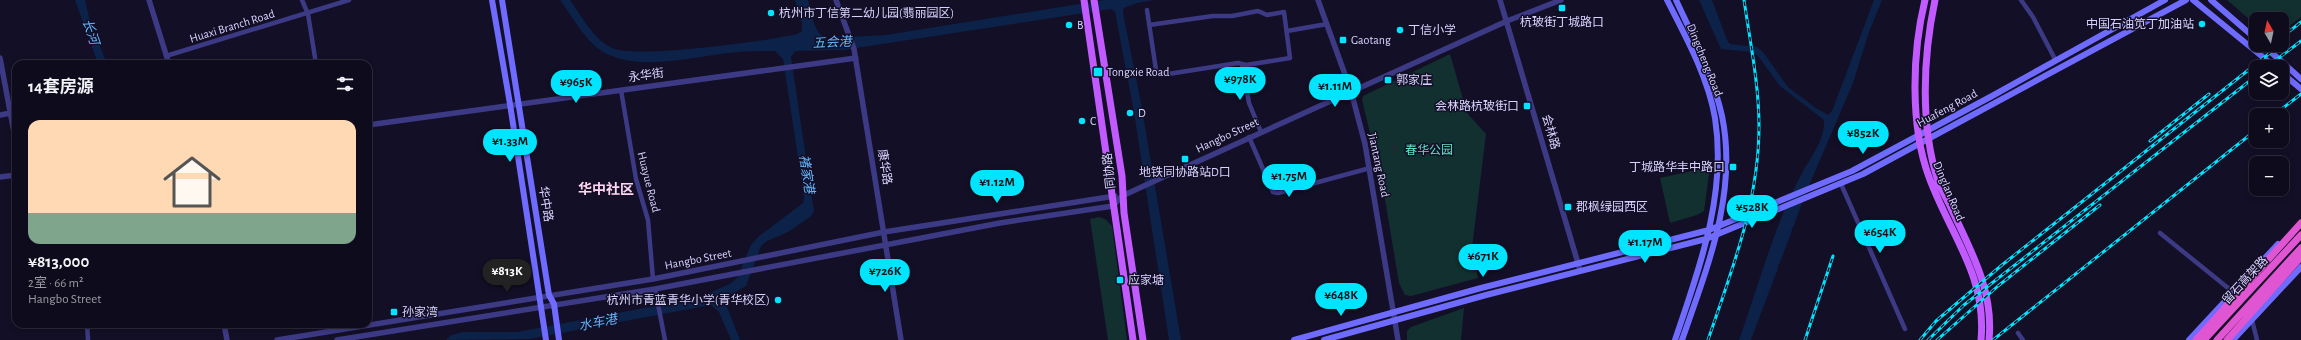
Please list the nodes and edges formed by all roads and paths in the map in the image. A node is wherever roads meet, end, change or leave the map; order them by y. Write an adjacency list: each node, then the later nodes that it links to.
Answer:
1 (149, 0): 29 (street)
2 (302, 0): 22 (street)
3 (349, 0): 22 (street, Huaxi Branch Road)
4 (492, 0): 43 (main road, 华中路)
5 (502, 0): 42 (main road, 华中路)
6 (836, 0): 31 (street, 康华路)
7 (1084, 0): 58 (main road, 同协路)
8 (1094, 0): 59 (main road, 同协路)
9 (1318, 0): 25 (street, Jiantang Road)
10 (1500, 0): 23 (street, 会林路)
11 (1561, 0): 23 (street, Hangbo Street)
12 (1667, 0): 63 (main road, Dingcheng Road)
13 (1676, 0): 62 (main road, Dingcheng Road)
14 (1925, 0): 50 (main road, Dinglan Road)
15 (1935, 0): 48 (main road, Dinglan Road)
16 (2021, 0): 35 (street)
17 (2165, 0): 35 (main road, Huafeng Road)
18 (2186, 0): 52 (main road, Huafeng Road)
19 (2193, 0): 34 (main road)
20 (2211, 0): 27 (main road)
21 (1147, 10): 24 (street)
22 (307, 13): 29 (street, Huaxi Branch Road); 33 (street)
23 (1506, 21): 41 (street, Hangbo Street); 72 (street, 会林路)
24 (1149, 24): 26 (street); 36 (street)
25 (1327, 24): 26 (street); 41 (street, Jiantang Road)
26 (1287, 31): 36 (street)
27 (2249, 32)
28 (2271, 52): 38 (main road)
29 (166, 56): 32 (street)
30 (0, 58): 44 (street)
31 (856, 58): 40 (street, 永华街); 64 (street, 康华路)
32 (167, 60)
33 (315, 60)
34 (2266, 60)
35 (2056, 61): 48 (main road, Huafeng Road)
36 (1242, 64): 49 (street)
37 (2289, 79): 39 (main road)
38 (2301, 79)
39 (2301, 89)
40 (620, 90): 42 (street, 永华街); 75 (street, Huayue Road)
41 (1351, 91): 49 (street, Hangbo Street); 54 (street, Jiantang Road)
42 (519, 103): 43 (street, 永华街); 78 (main road, 华中路)
43 (510, 104): 47 (street, 永华街); 79 (main road, 华中路)
44 (12, 109)
45 (12, 113): 46 (street)
46 (0, 115)
47 (372, 124)
48 (1928, 131): 50 (main road, Huafeng Road); 52 (main road, Dinglan Road)
49 (1261, 132): 51 (street, Hangbo Street)
50 (1920, 135): 53 (main road, Dinglan Road); 62 (main road, Huafeng Road)
51 (1249, 137): 54 (street); 59 (street, Hangbo Street)
52 (1928, 141): 53 (main road, Huafeng Road); 107 (main road, Dinglan Road)
53 (1920, 145): 57 (main road, Huafeng Road); 106 (main road, Dinglan Road)
54 (1370, 168): 82 (street, Jiantang Road)
55 (12, 176): 56 (street)
56 (0, 177)
57 (1841, 184): 66 (main road, Huafeng Road); 89 (street)
58 (1112, 196): 59 (street, Hangbo Street); 60 (main road, 同协路); 64 (street, Hangbo Street)
59 (1122, 196): 60 (street, Hangbo Street); 100 (main road, 同协路)
60 (1113, 206): 69 (street, Hangbo Street); 99 (main road, 同协路)
61 (2301, 223): 77 (main road); 110 (highway)
62 (1720, 225): 63 (main road, Huafeng Road); 66 (main road, Dingcheng Road)
63 (1709, 230): 68 (main road, Dingcheng Road); 72 (main road, Huafeng Road)
64 (884, 232): 69 (street, 康华路); 75 (street, Hangbo Street)
65 (2160, 234): 77 (street)
66 (1716, 235): 68 (main road, Huafeng Road); 105 (main road, Dingcheng Road)
67 (2301, 235): 111 (highway, 留石高架路)
68 (1706, 239): 74 (main road, Huafeng Road); 104 (main road, Dingcheng Road)
69 (887, 244): 76 (street, Hangbo Street); 98 (street, 康华路)
70 (2301, 248): 112 (highway, 留石高架路)
71 (2301, 257): 113 (highway)
72 (1578, 264): 74 (street, 会林路); 82 (main road, Huafeng Road)
73 (2301, 266): 83 (main road)
74 (1580, 270): 84 (main road, Huafeng Road)
75 (653, 279): 78 (street, Hangbo Street)
76 (655, 289): 80 (street, Hangbo Street); 97 (street)
77 (2233, 292): 109 (main road)
78 (549, 295): 79 (street, Hangbo Street); 80 (main road, 华中路)
79 (540, 296): 81 (main road, 华中路); 85 (street, Hangbo Street)
80 (554, 304): 81 (street, Hangbo Street); 91 (main road, 华中路)
81 (541, 306): 92 (main road, 华中路); 96 (street, Hangbo Street)
82 (1394, 312): 84 (street, Jiantang Road); 101 (main road, Huafeng Road)
83 (2252, 320): 114 (main road); 115 (street)
84 (1395, 321): 102 (main road, Huafeng Road); 103 (street, Jiantang Road)
85 (372, 324)
86 (87, 328): 93 (street)
87 (225, 328): 94 (street)
88 (349, 328): 95 (street, Hangbo Street)
89 (1905, 330)
90 (2018, 333): 108 (street)
91 (559, 337)
92 (546, 339)
93 (88, 340)
94 (227, 340)
95 (277, 340)
96 (337, 340)
97 (665, 340)
98 (900, 340)
99 (1133, 340)
100 (1144, 340)
101 (1294, 340)
102 (1324, 340)
103 (1398, 340)
104 (1675, 340)
105 (1682, 340)
106 (1981, 340)
107 (1989, 340)
108 (2024, 340)
109 (2189, 340)
110 (2196, 340)
111 (2204, 340)
112 (2217, 340)
113 (2227, 340)
114 (2233, 340)
115 (2257, 340)

